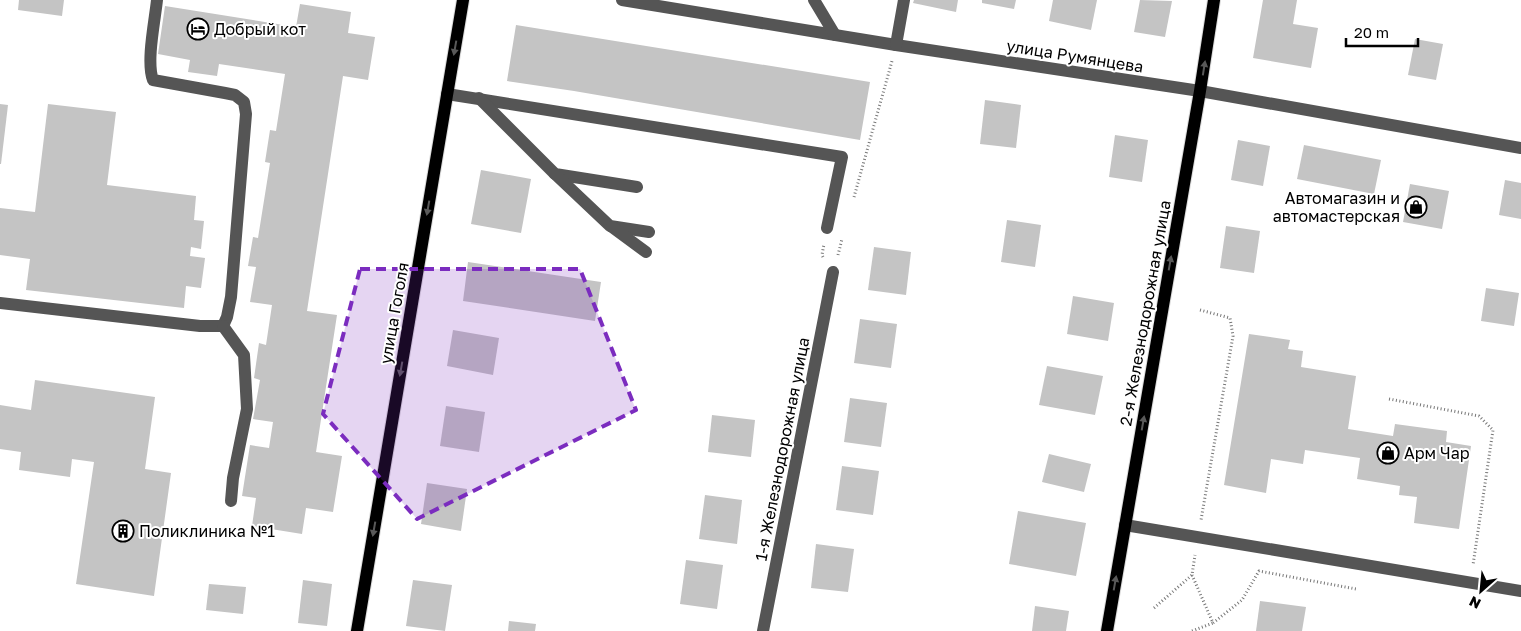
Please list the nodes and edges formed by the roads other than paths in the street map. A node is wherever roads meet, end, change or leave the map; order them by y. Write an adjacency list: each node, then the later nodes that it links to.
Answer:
1 (157, 0): 21 (street)
2 (463, 0): 10 (main road, улица Гоголя, one-way to 10)
3 (622, 0): 7 (street, улица Румянцева)
4 (814, 0): 7 (street)
5 (904, 0): 8 (street)
6 (1214, 0): 9 (main road, 2-я Железнодорожная улица, one-way to 6)
7 (835, 35): 8 (street, улица Румянцева)
8 (896, 45): 9 (street, улица Румянцева)
9 (1200, 91): 12 (street, улица Румянцева); 23 (main road, 2-я Железнодорожная улица, one-way to 9)
10 (447, 94): 11 (street); 25 (main road, улица Гоголя, one-way to 25)
11 (479, 98): 13 (street); 16 (street)
12 (1521, 148)
13 (555, 174): 14 (street); 15 (street)
14 (637, 187)
15 (610, 226): 17 (street); 18 (street)
16 (827, 228)
17 (649, 232)
18 (646, 252)
19 (833, 272): 26 (street, 1-я Железнодорожная улица)
20 (0, 303): 21 (street)
21 (222, 326): 22 (street)
22 (231, 501)
23 (1125, 525): 24 (street); 27 (main road, 2-я Железнодорожная улица, one-way to 23)
24 (1521, 591)
25 (357, 631)
26 (763, 631)
27 (1106, 631)

